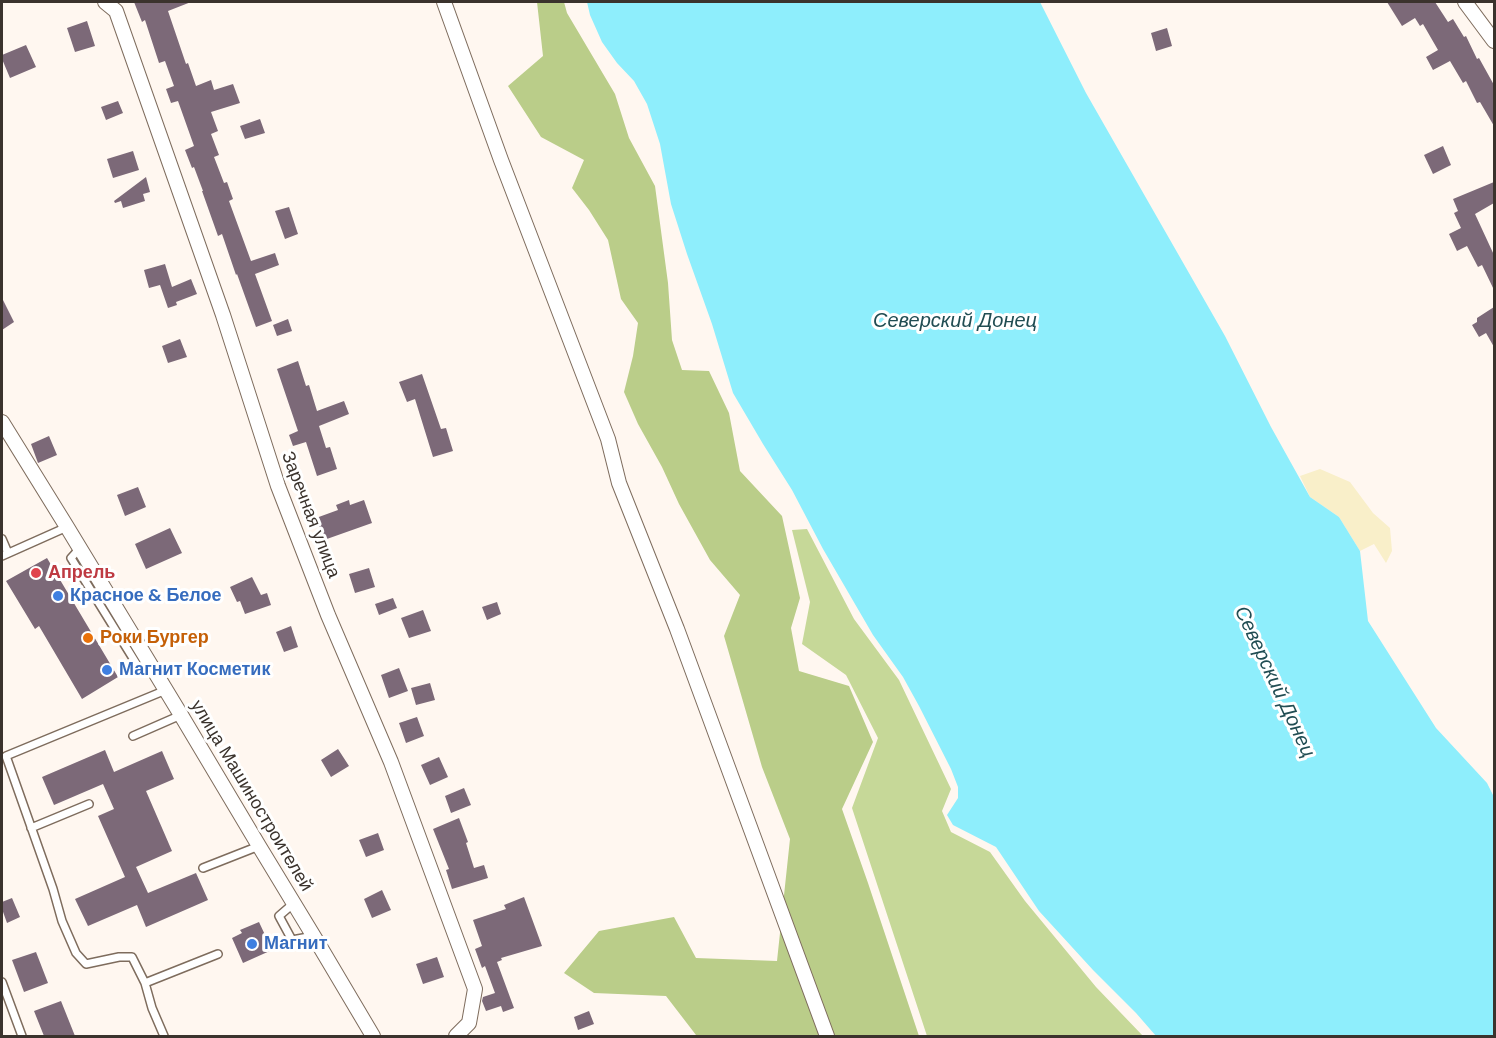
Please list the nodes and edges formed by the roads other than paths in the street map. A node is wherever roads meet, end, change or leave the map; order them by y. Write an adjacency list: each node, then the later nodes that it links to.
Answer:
1 (105, 2): 4 (street, Заречная улица)
2 (444, 2): 26 (street)
3 (1465, 2): 5 (street)
4 (115, 6): 25 (street, Заречная улица)
5 (1494, 41)
6 (2, 422): 7 (street, улица Машиностроителей)
7 (67, 526): 9 (lane); 10 (street, улица Машиностроителей)
8 (2, 539): 9 (lane)
9 (5, 555)
10 (166, 690): 11 (street, улица Машиностроителей); 14 (lane)
11 (181, 715): 12 (lane); 15 (street, улица Машиностроителей)
12 (133, 736)
13 (89, 804): 14 (lane)
14 (31, 828): 21 (lane)
15 (259, 846): 16 (lane); 17 (street, улица Машиностроителей)
16 (203, 868)
17 (294, 903): 18 (street, улица Машиностроителей); 18 (lane)
18 (314, 936): 24 (street, улица Машиностроителей)
19 (218, 954): 21 (lane)
20 (2, 982): 22 (lane)
21 (145, 982): 23 (lane)
22 (22, 1036)
23 (164, 1036)
24 (373, 1036)
25 (456, 1036)
26 (826, 1036)

